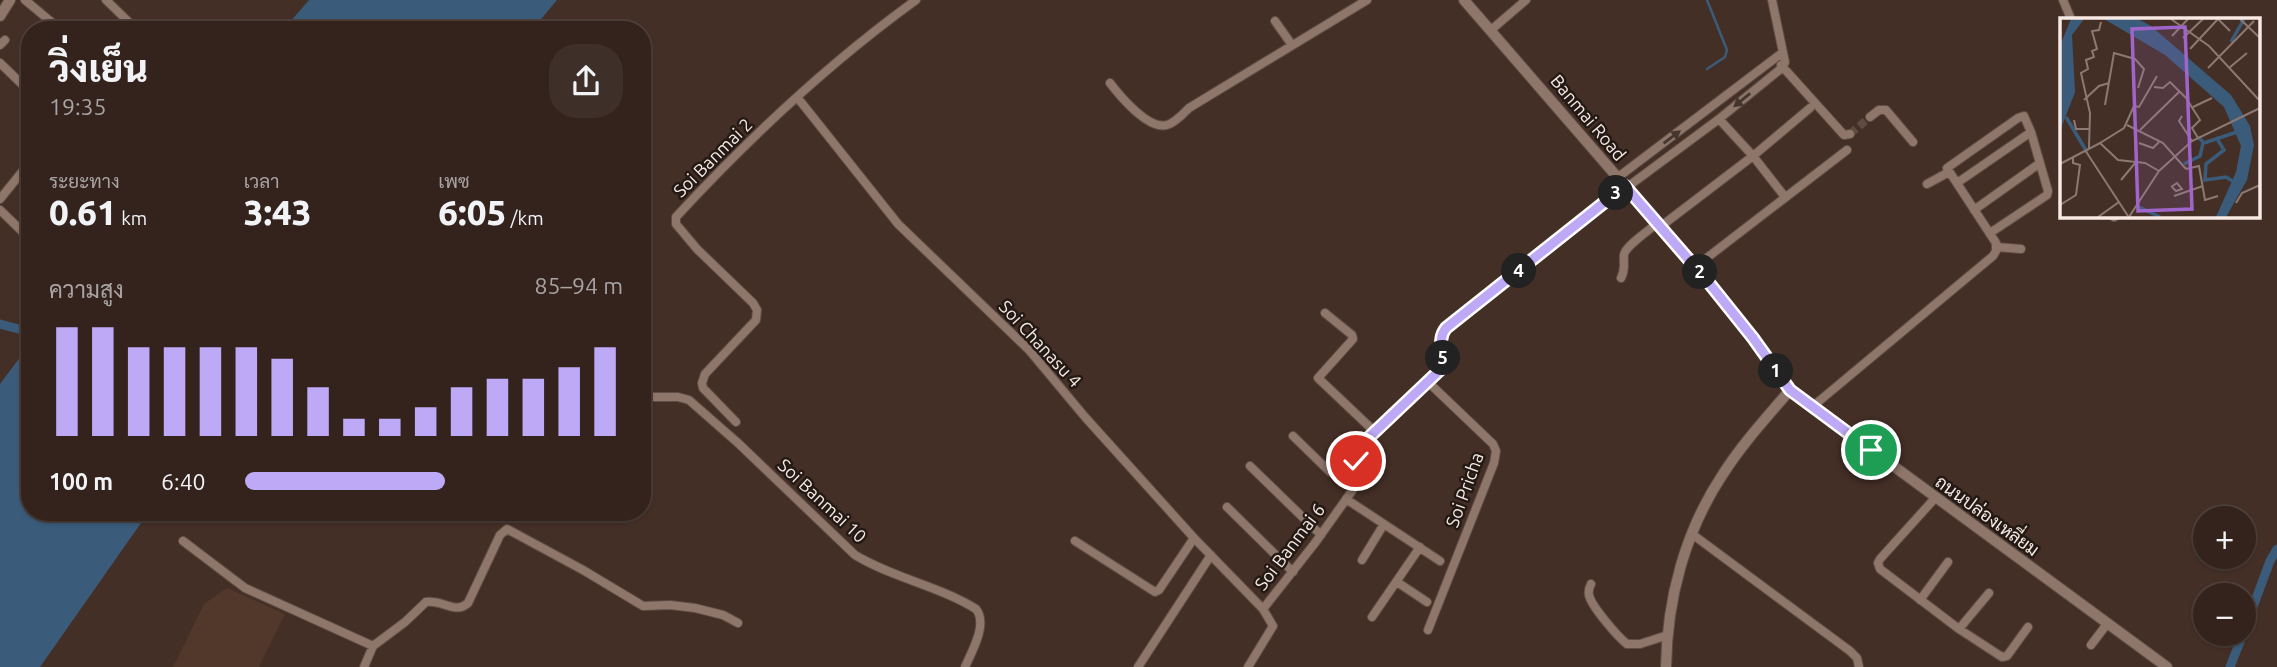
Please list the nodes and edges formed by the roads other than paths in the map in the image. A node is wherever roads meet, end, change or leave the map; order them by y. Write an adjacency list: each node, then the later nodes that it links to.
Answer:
1 (25, 0): 10 (street)
2 (106, 0): 11 (street)
3 (916, 0): 20 (street, Soi Banmai 2)
4 (1367, 0): 14 (street)
5 (1464, 0): 13 (street, Banmai Road)
6 (1526, 0): 13 (street)
7 (1772, 0): 15 (street)
8 (2063, 0): 9 (street)
9 (2071, 18)
10 (50, 21)
11 (128, 21)
12 (1275, 21): 14 (street)
13 (1491, 30): 33 (street, Banmai Road)
14 (1292, 45): 19 (street)
15 (1778, 55): 17 (street); 33 (street, one-way to 15)
16 (0, 63): 18 (street)
17 (1783, 67): 23 (street, one-way to 23); 25 (street)
18 (21, 83)
19 (1110, 83)
20 (797, 97): 51 (street, Soi Banmai 2); 62 (street, Soi Chanasu 4)
21 (1810, 108): 28 (street)
22 (1870, 117): 26 (street)
23 (1718, 119): 28 (street); 33 (street)
24 (2031, 132): 29 (street); 30 (street); 32 (street)
25 (1850, 134)
26 (1913, 142)
27 (1847, 150): 35 (street)
28 (1753, 156): 35 (street); 39 (street)
29 (2040, 163): 38 (street); 41 (street)
30 (1949, 172): 32 (street); 34 (street)
31 (21, 173): 36 (street)
32 (1957, 183): 38 (street)
33 (1623, 184): 39 (street, Banmai Road); 47 (street, Soi Banmai 6)
34 (1927, 184)
35 (1785, 197): 44 (street)
36 (0, 199)
37 (0, 210): 40 (street)
38 (1974, 210): 41 (street)
39 (1659, 225): 44 (street, Banmai Road); 45 (street)
40 (21, 230)
41 (1990, 233): 42 (street)
42 (1997, 247): 43 (street); 50 (street)
43 (2021, 249)
44 (1695, 267): 48 (street, Banmai Road)
45 (1621, 278)
46 (1325, 313): 52 (street)
47 (1428, 383): 52 (street, Soi Banmai 6); 82 (street, Soi Pricha)
48 (1790, 390): 50 (street, ถนนปล่องเหลี่ยม); 60 (street)
49 (651, 397): 87 (street, Soi Banmai 10)
50 (1812, 407): 56 (street, ถนนปล่องเหลี่ยม)
51 (736, 422)
52 (1375, 432): 55 (street, Soi Banmai 6)
53 (1293, 436): 55 (street)
54 (1250, 466): 61 (street)
55 (1356, 482): 57 (street, Soi Banmai 6)
56 (1936, 497): 74 (street); 79 (street, ถนนปล่องเหลี่ยม)
57 (1346, 499): 59 (street); 61 (street, Soi Banmai 6)
58 (1227, 507): 70 (street)
59 (1384, 524): 65 (street); 67 (street)
60 (1692, 534): 83 (street); 91 (street)
61 (1321, 535): 70 (street, Soi Banmai 6)
62 (1194, 538): 64 (street); 66 (street, Soi Chanasu 4)
63 (183, 541): 85 (street)
64 (1075, 541)
65 (1420, 547): 68 (street); 71 (street)
66 (1211, 555): 76 (street, Soi Chanasu 4); 88 (street)
67 (1362, 560)
68 (1440, 561)
69 (1948, 562): 74 (street)
70 (1293, 572): 76 (street, Soi Banmai 6)
71 (1397, 582): 75 (street); 77 (street)
72 (1591, 584): 83 (street)
73 (1989, 593): 81 (street)
74 (1920, 600): 81 (street)
75 (1427, 602)
76 (1263, 608): 89 (street, Soi Banmai 6)
77 (1372, 617)
78 (738, 623): 85 (street)
79 (2107, 624): 84 (street); 92 (street, ถนนปล่องเหลี่ยม)
80 (2028, 627): 81 (street)
81 (1959, 629)
82 (1428, 630)
83 (1668, 635): 90 (street)
84 (2091, 645)
85 (373, 646): 86 (street)
86 (364, 667)
87 (965, 667)
88 (1138, 667)
89 (1248, 667)
90 (1666, 667)
91 (1859, 667)
92 (2167, 667)

